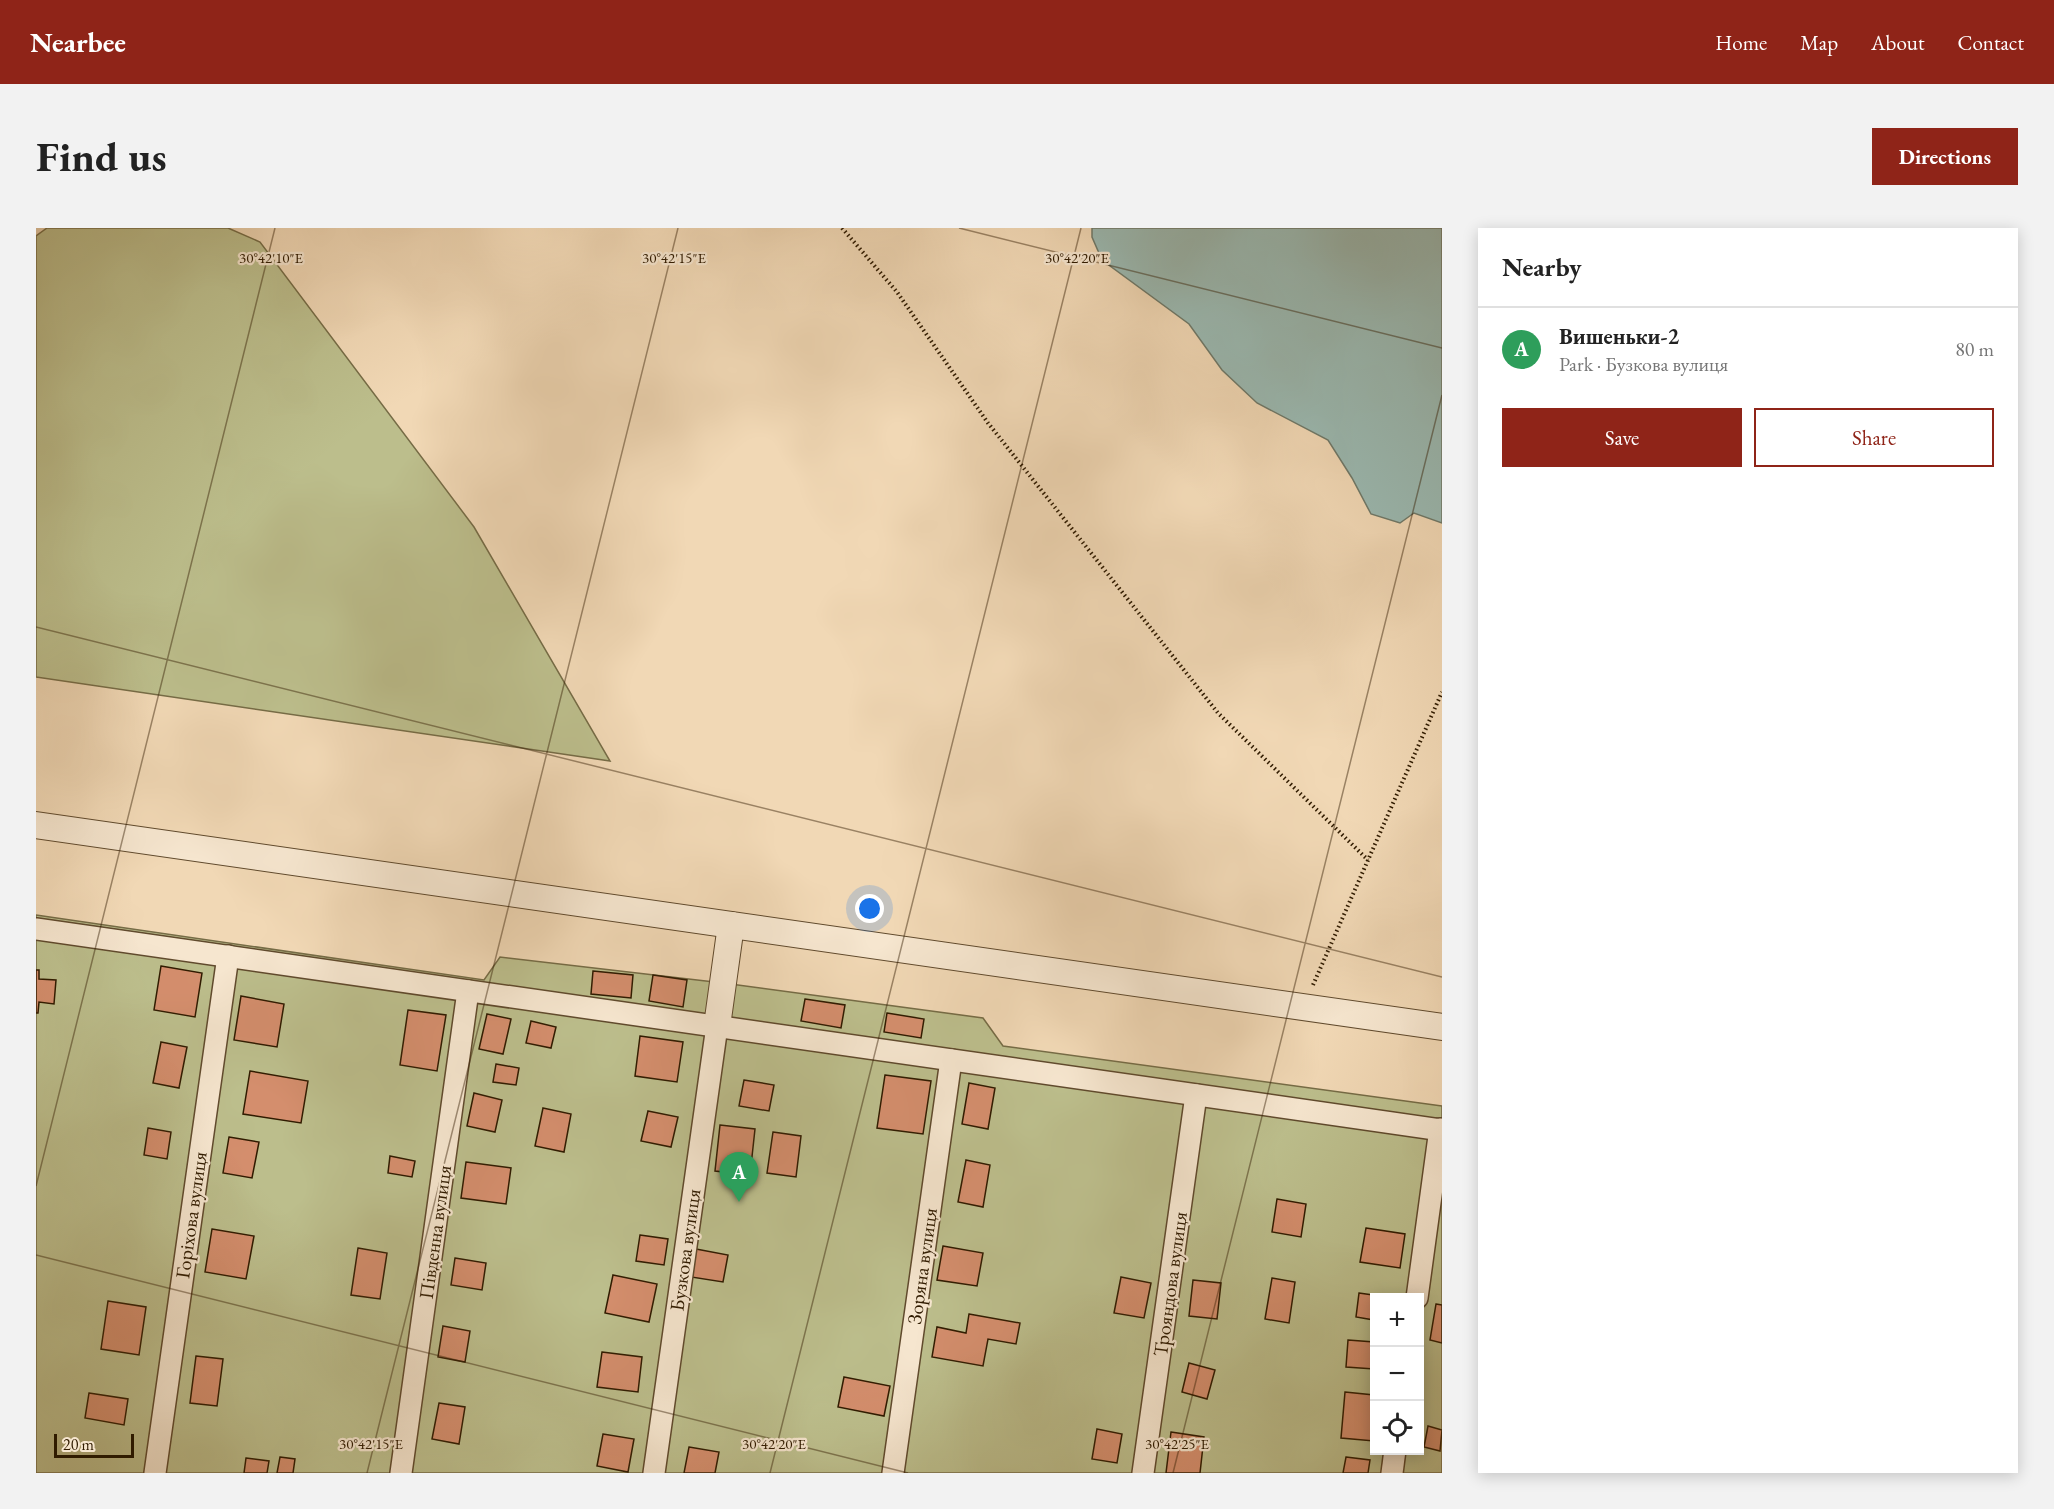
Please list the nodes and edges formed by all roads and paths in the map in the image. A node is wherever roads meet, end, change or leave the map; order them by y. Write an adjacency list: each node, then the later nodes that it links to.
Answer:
1 (842, 228): 4 (path)
2 (1442, 692): 4 (path)
3 (36, 825): 5 (street)
4 (1368, 860): 9 (path)
5 (731, 925): 9 (street); 10 (street)
6 (36, 929): 7 (street)
7 (228, 956): 8 (street); 17 (street, Горіхова вулиця)
8 (468, 991): 10 (street); 18 (street, Південна вулиця)
9 (1303, 1007): 11 (street)
10 (717, 1026): 12 (street); 19 (street, Бузкова вулиця)
11 (1442, 1027)
12 (951, 1060): 13 (street); 20 (street, Зоряна вулиця)
13 (1196, 1095): 14 (street); 21 (street, Трояндова вулиця)
14 (1441, 1129): 15 (street)
15 (1418, 1293)
16 (1394, 1455): 22 (street)
17 (155, 1473)
18 (401, 1473)
19 (654, 1473)
20 (893, 1473)
21 (1143, 1473)
22 (1392, 1473)

